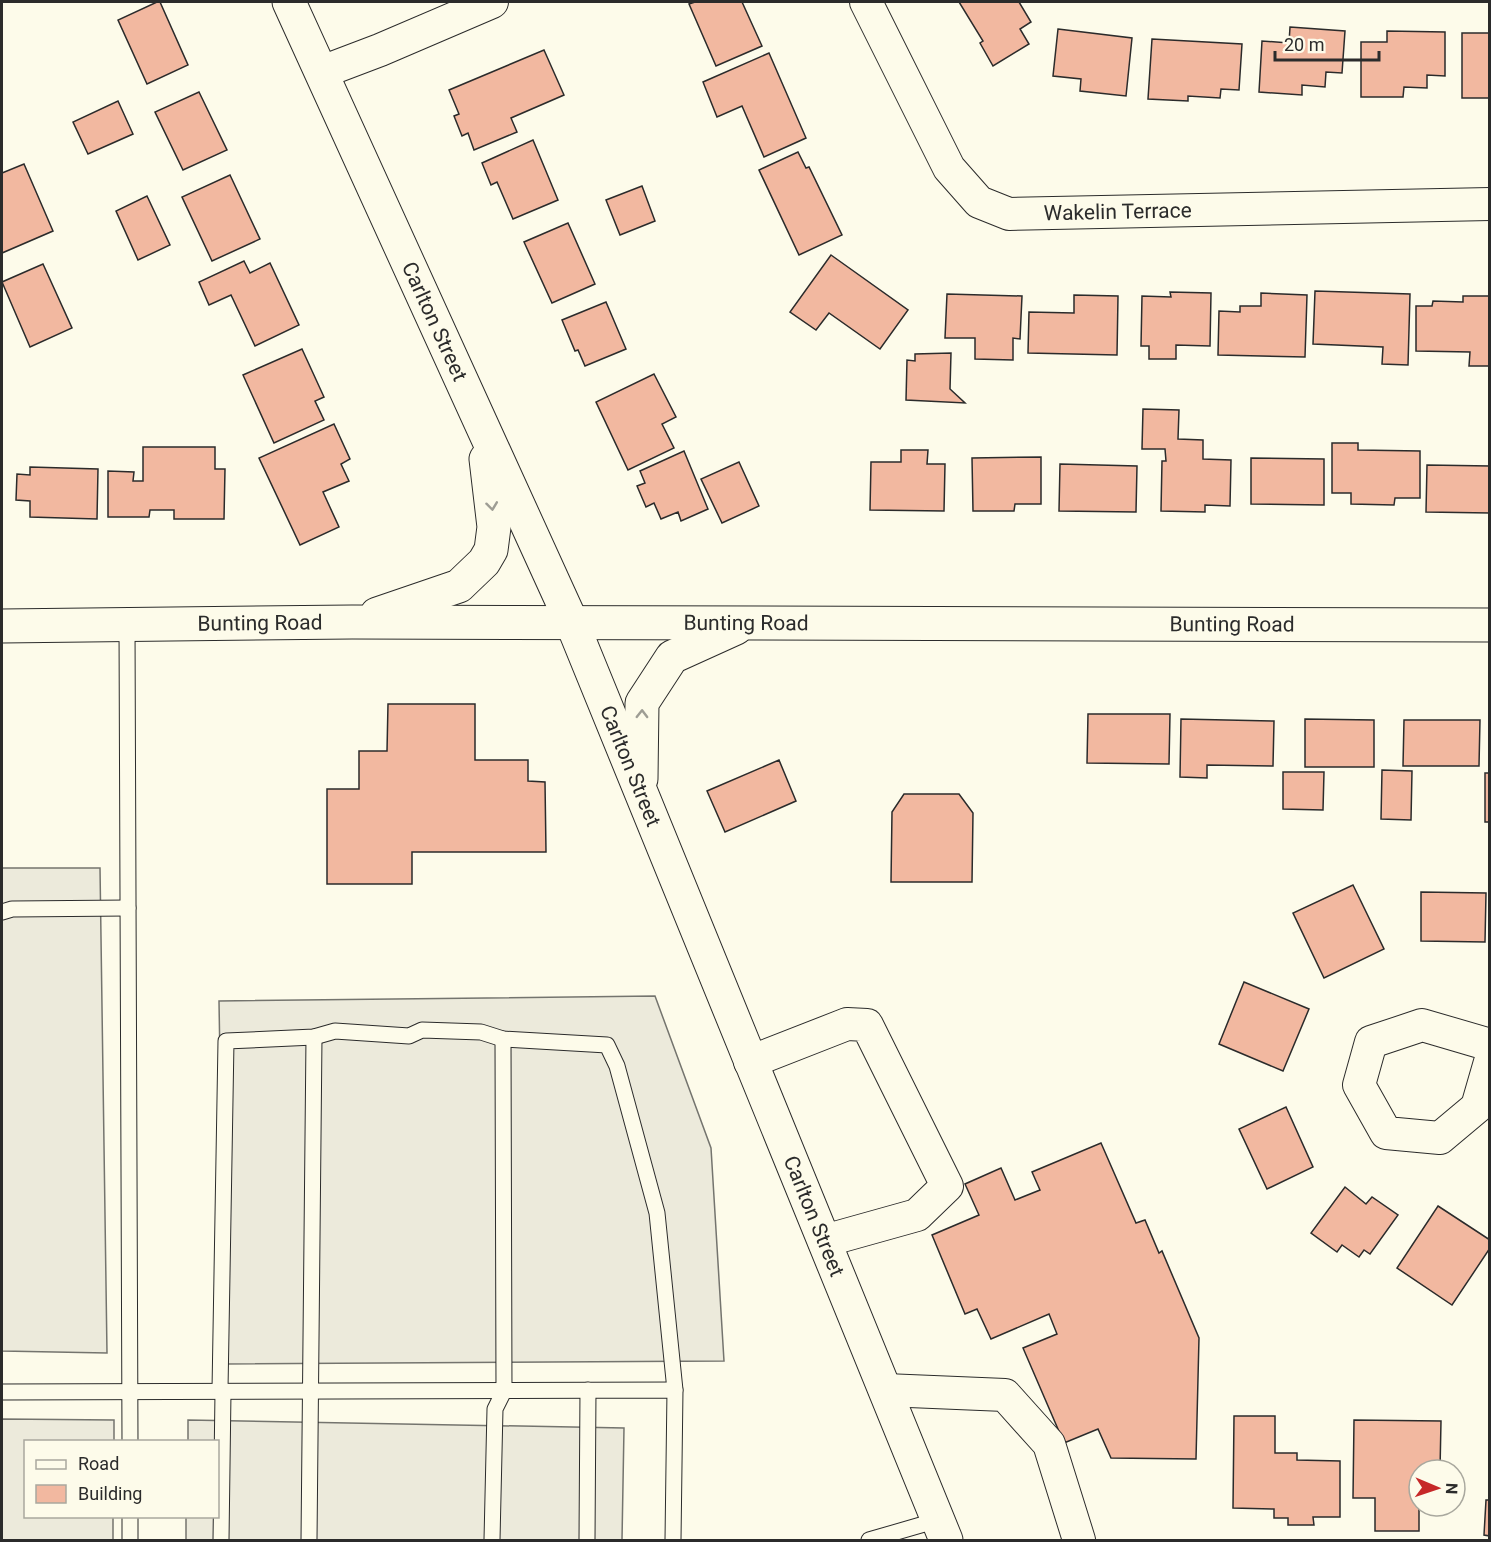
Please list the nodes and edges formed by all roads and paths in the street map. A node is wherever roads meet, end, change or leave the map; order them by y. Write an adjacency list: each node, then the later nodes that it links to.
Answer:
1 (289, 2): 4 (main road, Carlton Street)
2 (492, 2): 4 (street)
3 (866, 2): 5 (street, Wakelin Terrace)
4 (322, 72): 6 (main road, Carlton Street)
5 (1490, 204)
6 (482, 428): 7 (main road, one-way to 7); 8 (main road, Carlton Street)
7 (352, 622): 8 (main road, Bunting Road); 10 (main road, Bunting Road)
8 (572, 623): 9 (main road, Bunting Road); 13 (main road, Carlton Street)
9 (745, 624): 11 (main road, Bunting Road); 13 (main road, one-way to 9)
10 (127, 625): 12 (main road, Bunting Road); 14 (lane)
11 (1490, 625)
12 (2, 626)
13 (641, 794): 19 (main road, Carlton Street)
14 (128, 908): 15 (lane); 28 (lane)
15 (2, 912)
16 (314, 1037): 17 (lane); 26 (lane); 29 (lane)
17 (503, 1039): 22 (lane); 24 (lane)
18 (1490, 1045): 20 (street)
19 (750, 1062): 21 (main road, Carlton Street); 21 (street)
20 (1490, 1062)
21 (824, 1241): 25 (main road, Carlton Street)
22 (504, 1390): 23 (lane); 26 (lane); 36 (lane)
23 (588, 1390): 24 (lane); 37 (lane)
24 (675, 1390): 38 (lane)
25 (885, 1390): 32 (main road, Carlton Street); 40 (street)
26 (310, 1391): 29 (lane); 35 (lane)
27 (2, 1392): 28 (lane)
28 (130, 1392): 29 (lane); 30 (lane)
29 (223, 1392): 34 (lane)
30 (130, 1440)
31 (130, 1518): 33 (lane)
32 (942, 1530): 39 (lane)
33 (130, 1540)
34 (221, 1540)
35 (309, 1540)
36 (492, 1540)
37 (587, 1540)
38 (674, 1540)
39 (869, 1540)
40 (1079, 1540)

